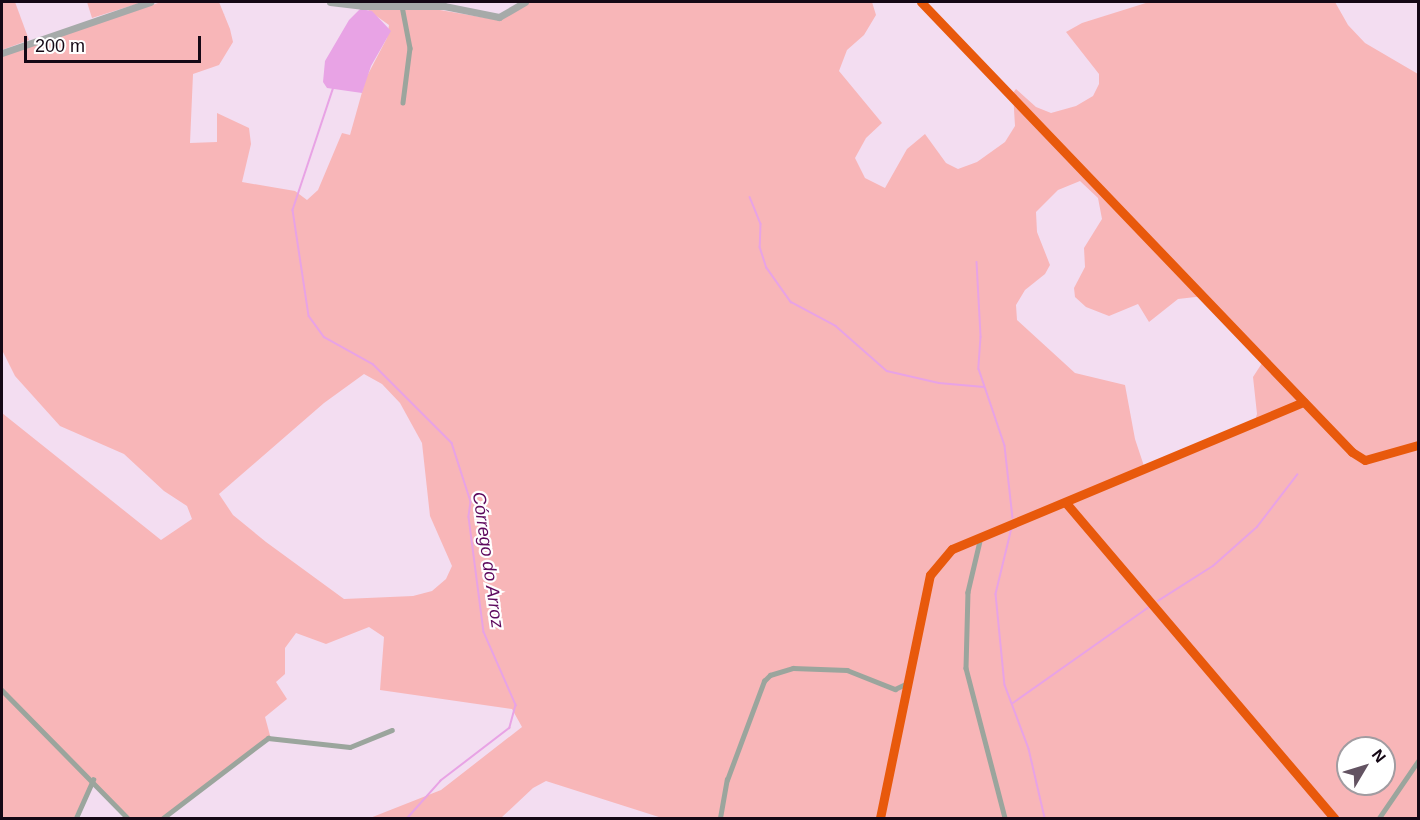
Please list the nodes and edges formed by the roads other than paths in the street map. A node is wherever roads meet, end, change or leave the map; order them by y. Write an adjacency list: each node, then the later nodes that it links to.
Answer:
1 (150, 2): 6 (street)
2 (330, 2): 5 (street)
3 (525, 2): 5 (street)
4 (921, 2): 8 (street)
5 (402, 6): 7 (street)
6 (2, 52)
7 (403, 103)
8 (1304, 402): 9 (street); 10 (street)
9 (1419, 445)
10 (1066, 502): 11 (street); 23 (street)
11 (981, 537): 12 (street); 22 (street)
12 (908, 683): 20 (street); 21 (street)
13 (2, 690): 16 (street)
14 (392, 730): 19 (street)
15 (1419, 761): 24 (street)
16 (93, 780): 17 (street); 18 (street)
17 (76, 819)
18 (128, 819)
19 (163, 819)
20 (720, 819)
21 (880, 819)
22 (1005, 819)
23 (1334, 819)
24 (1379, 819)

